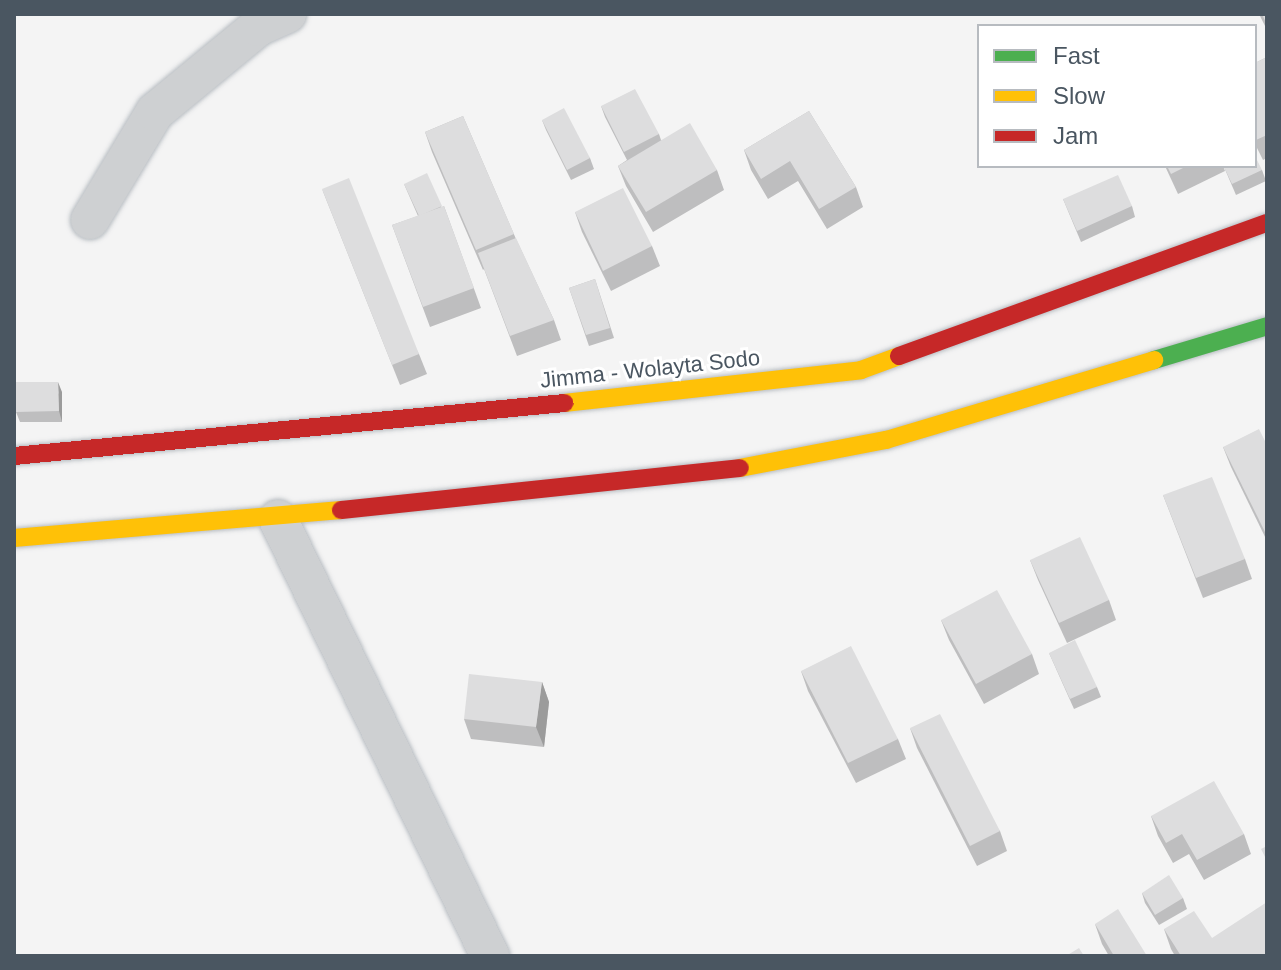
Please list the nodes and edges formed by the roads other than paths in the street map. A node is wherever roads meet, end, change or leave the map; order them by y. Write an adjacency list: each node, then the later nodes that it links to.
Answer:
1 (265, 18): 2 (street)
2 (90, 220)
3 (1267, 223): 5 (highway, Jimma - Wolayta Sodo)
4 (1267, 326): 6 (highway)
5 (14, 456)
6 (278, 519): 7 (highway); 8 (street)
7 (14, 538)
8 (490, 956)

